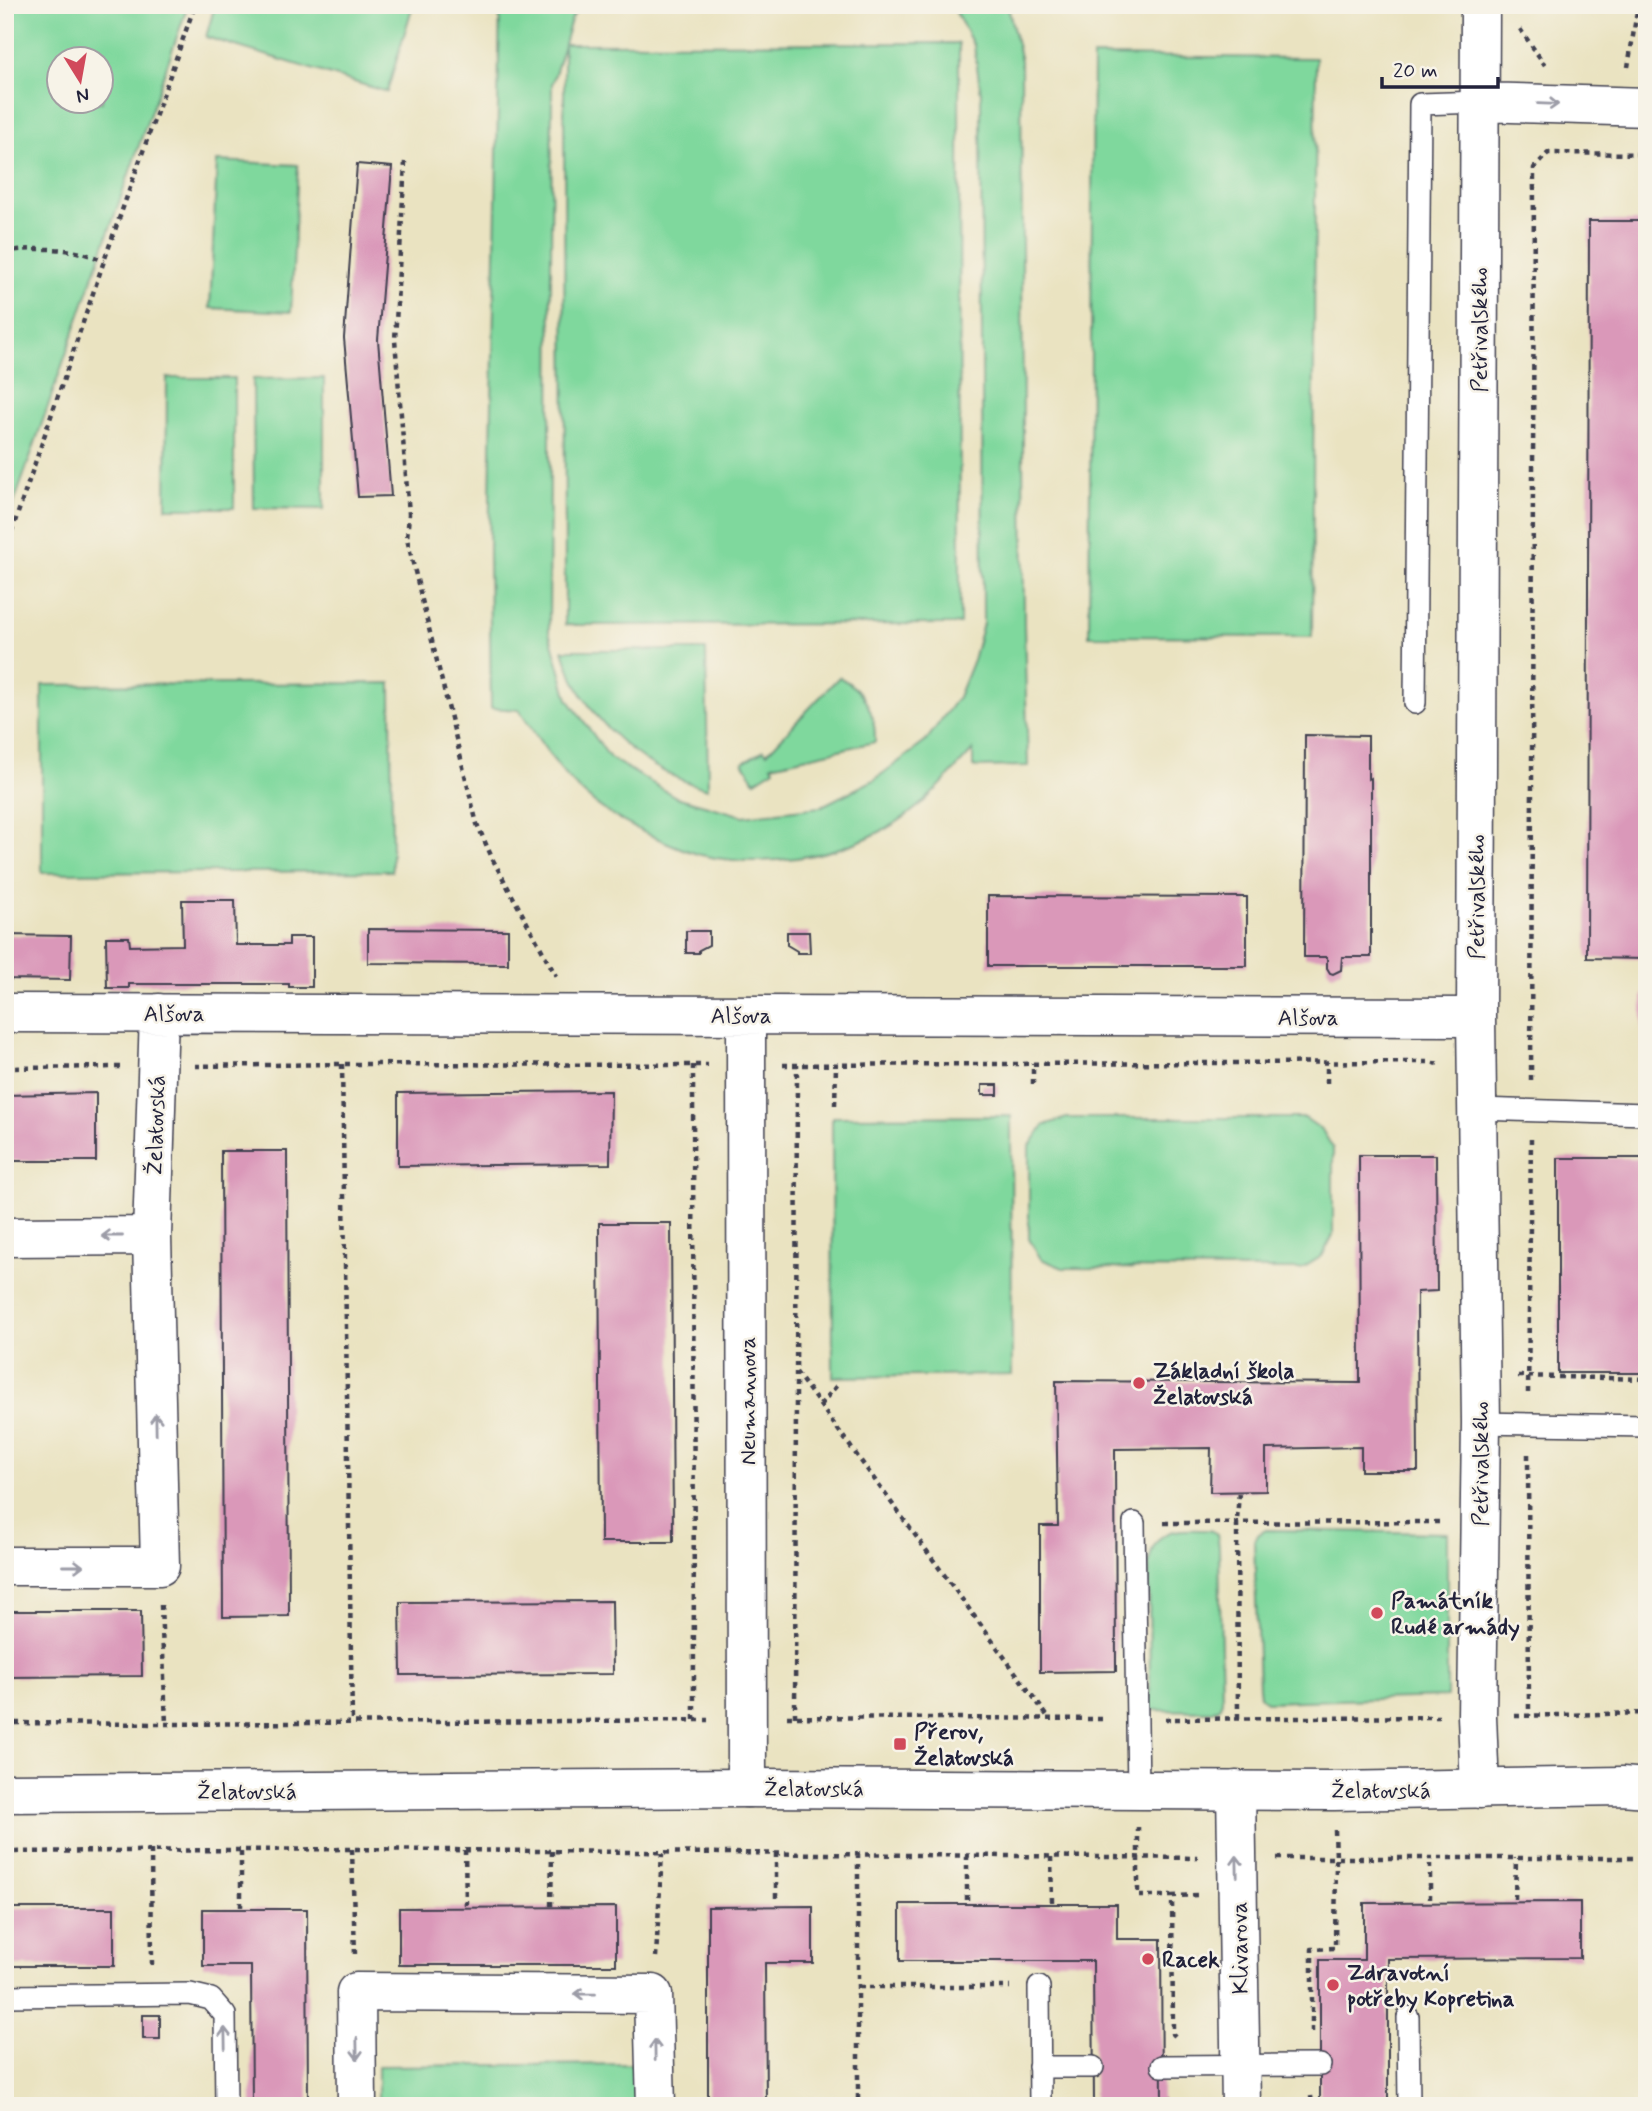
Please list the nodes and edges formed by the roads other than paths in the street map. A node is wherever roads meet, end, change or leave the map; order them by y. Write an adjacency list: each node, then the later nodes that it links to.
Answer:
1 (1480, 5): 2 (street, Petřivalského)
2 (1480, 102): 3 (street, one-way to 3); 4 (lane); 8 (street, Petřivalského)
3 (1647, 107)
4 (1415, 703)
5 (5, 1013): 6 (street, Alšova)
6 (159, 1013): 7 (street, Alšova); 11 (street, Želatovská)
7 (746, 1015): 8 (street, Alšova); 18 (street, Neumannova)
8 (1476, 1017): 9 (street, Petřivalského)
9 (1478, 1109): 10 (lane); 13 (street, Petřivalského)
10 (1647, 1114)
11 (152, 1236): 12 (street, one-way to 12); 16 (street, Želatovská, one-way to 11)
12 (5, 1237)
13 (1481, 1423): 14 (lane); 19 (street, Petřivalského)
14 (1647, 1426)
15 (1134, 1523): 22 (lane)
16 (5, 1566)
17 (1638, 1786): 19 (street, Želatovská)
18 (747, 1788): 21 (street, Želatovská); 22 (street, Želatovská)
19 (1480, 1789): 20 (street, Želatovská)
20 (1236, 1790): 22 (street, Želatovská); 28 (street, Klivarova, one-way to 20)
21 (5, 1793)
22 (1138, 1807)
23 (1039, 1987): 29 (lane)
24 (5, 1996): 31 (lane, one-way to 24)
25 (1408, 2017): 36 (lane)
26 (1320, 2065): 28 (lane)
27 (1162, 2066): 28 (lane)
28 (1241, 2066): 35 (street, Klivarova)
29 (1039, 2067): 30 (lane); 34 (lane)
30 (1094, 2067)
31 (226, 2106)
32 (357, 2106): 33 (street, one-way to 32)
33 (656, 2106)
34 (1040, 2106)
35 (1241, 2106)
36 (1409, 2106)

